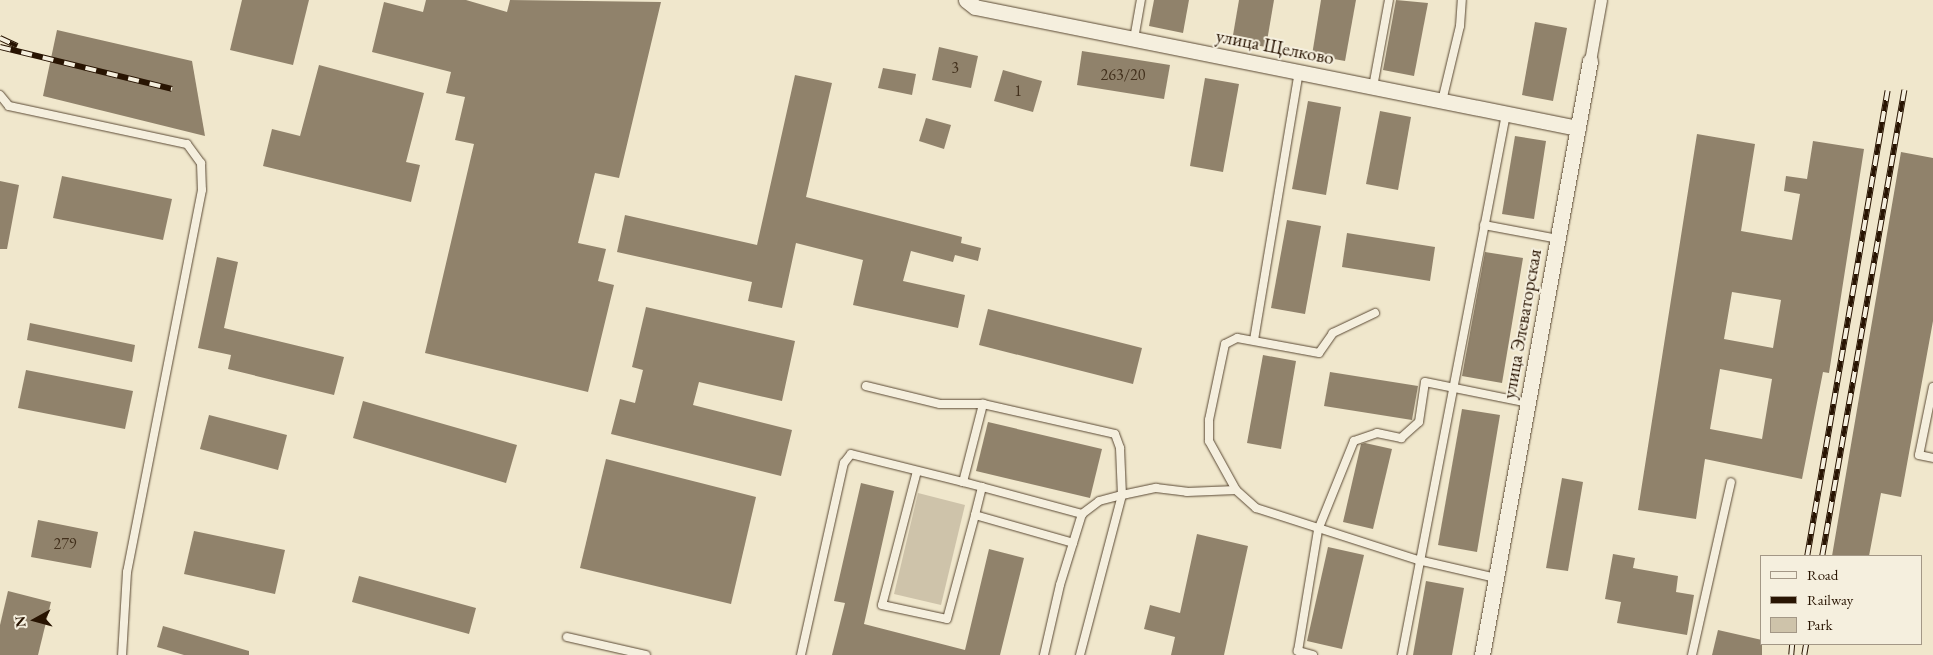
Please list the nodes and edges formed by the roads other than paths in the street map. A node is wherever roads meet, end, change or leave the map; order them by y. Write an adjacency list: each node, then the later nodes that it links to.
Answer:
1 (966, 0): 6 (street, улица Щелково)
2 (1141, 0): 6 (lane)
3 (1389, 0): 9 (lane)
4 (1462, 0): 11 (lane)
5 (1601, 0): 7 (street, улица Элеваторская)
6 (1134, 39): 8 (street, улица Щелково)
7 (1590, 61): 13 (street, улица Элеваторская)
8 (1299, 72): 9 (street, улица Щелково); 17 (lane)
9 (1373, 87): 11 (street, улица Щелково)
10 (0, 94): 37 (lane)
11 (1442, 101): 12 (street, улица Щелково)
12 (1506, 114): 13 (street, улица Щелково); 14 (lane)
13 (1578, 128): 15 (street, улица Элеваторская)
14 (1484, 225): 15 (lane); 20 (lane)
15 (1558, 239): 21 (street, улица Элеваторская)
16 (1374, 313): 17 (lane)
17 (1254, 340): 28 (lane)
18 (866, 386): 22 (lane)
19 (1933, 387): 23 (lane)
20 (1452, 388): 21 (lane); 32 (lane); 34 (lane)
21 (1528, 403): 35 (street, улица Элеваторская)
22 (983, 404): 25 (lane); 29 (lane)
23 (1933, 458)
24 (917, 471): 25 (lane); 31 (lane); 39 (lane)
25 (963, 482): 27 (lane)
26 (1731, 482): 45 (lane)
27 (982, 487): 30 (lane); 31 (lane)
28 (1236, 490): 29 (lane); 32 (lane)
29 (1122, 494): 30 (lane); 41 (lane)
30 (1082, 514): 33 (lane)
31 (975, 515): 33 (lane)
32 (1318, 530): 34 (lane); 42 (lane)
33 (1074, 543): 40 (lane)
34 (1418, 560): 35 (lane); 43 (lane)
35 (1496, 578): 44 (street, улица Элеваторская)
36 (567, 637): 38 (lane)
37 (122, 655)
38 (646, 655)
39 (801, 655)
40 (1044, 655)
41 (1080, 655)
42 (1313, 655)
43 (1402, 655)
44 (1482, 655)
45 (1692, 655)

